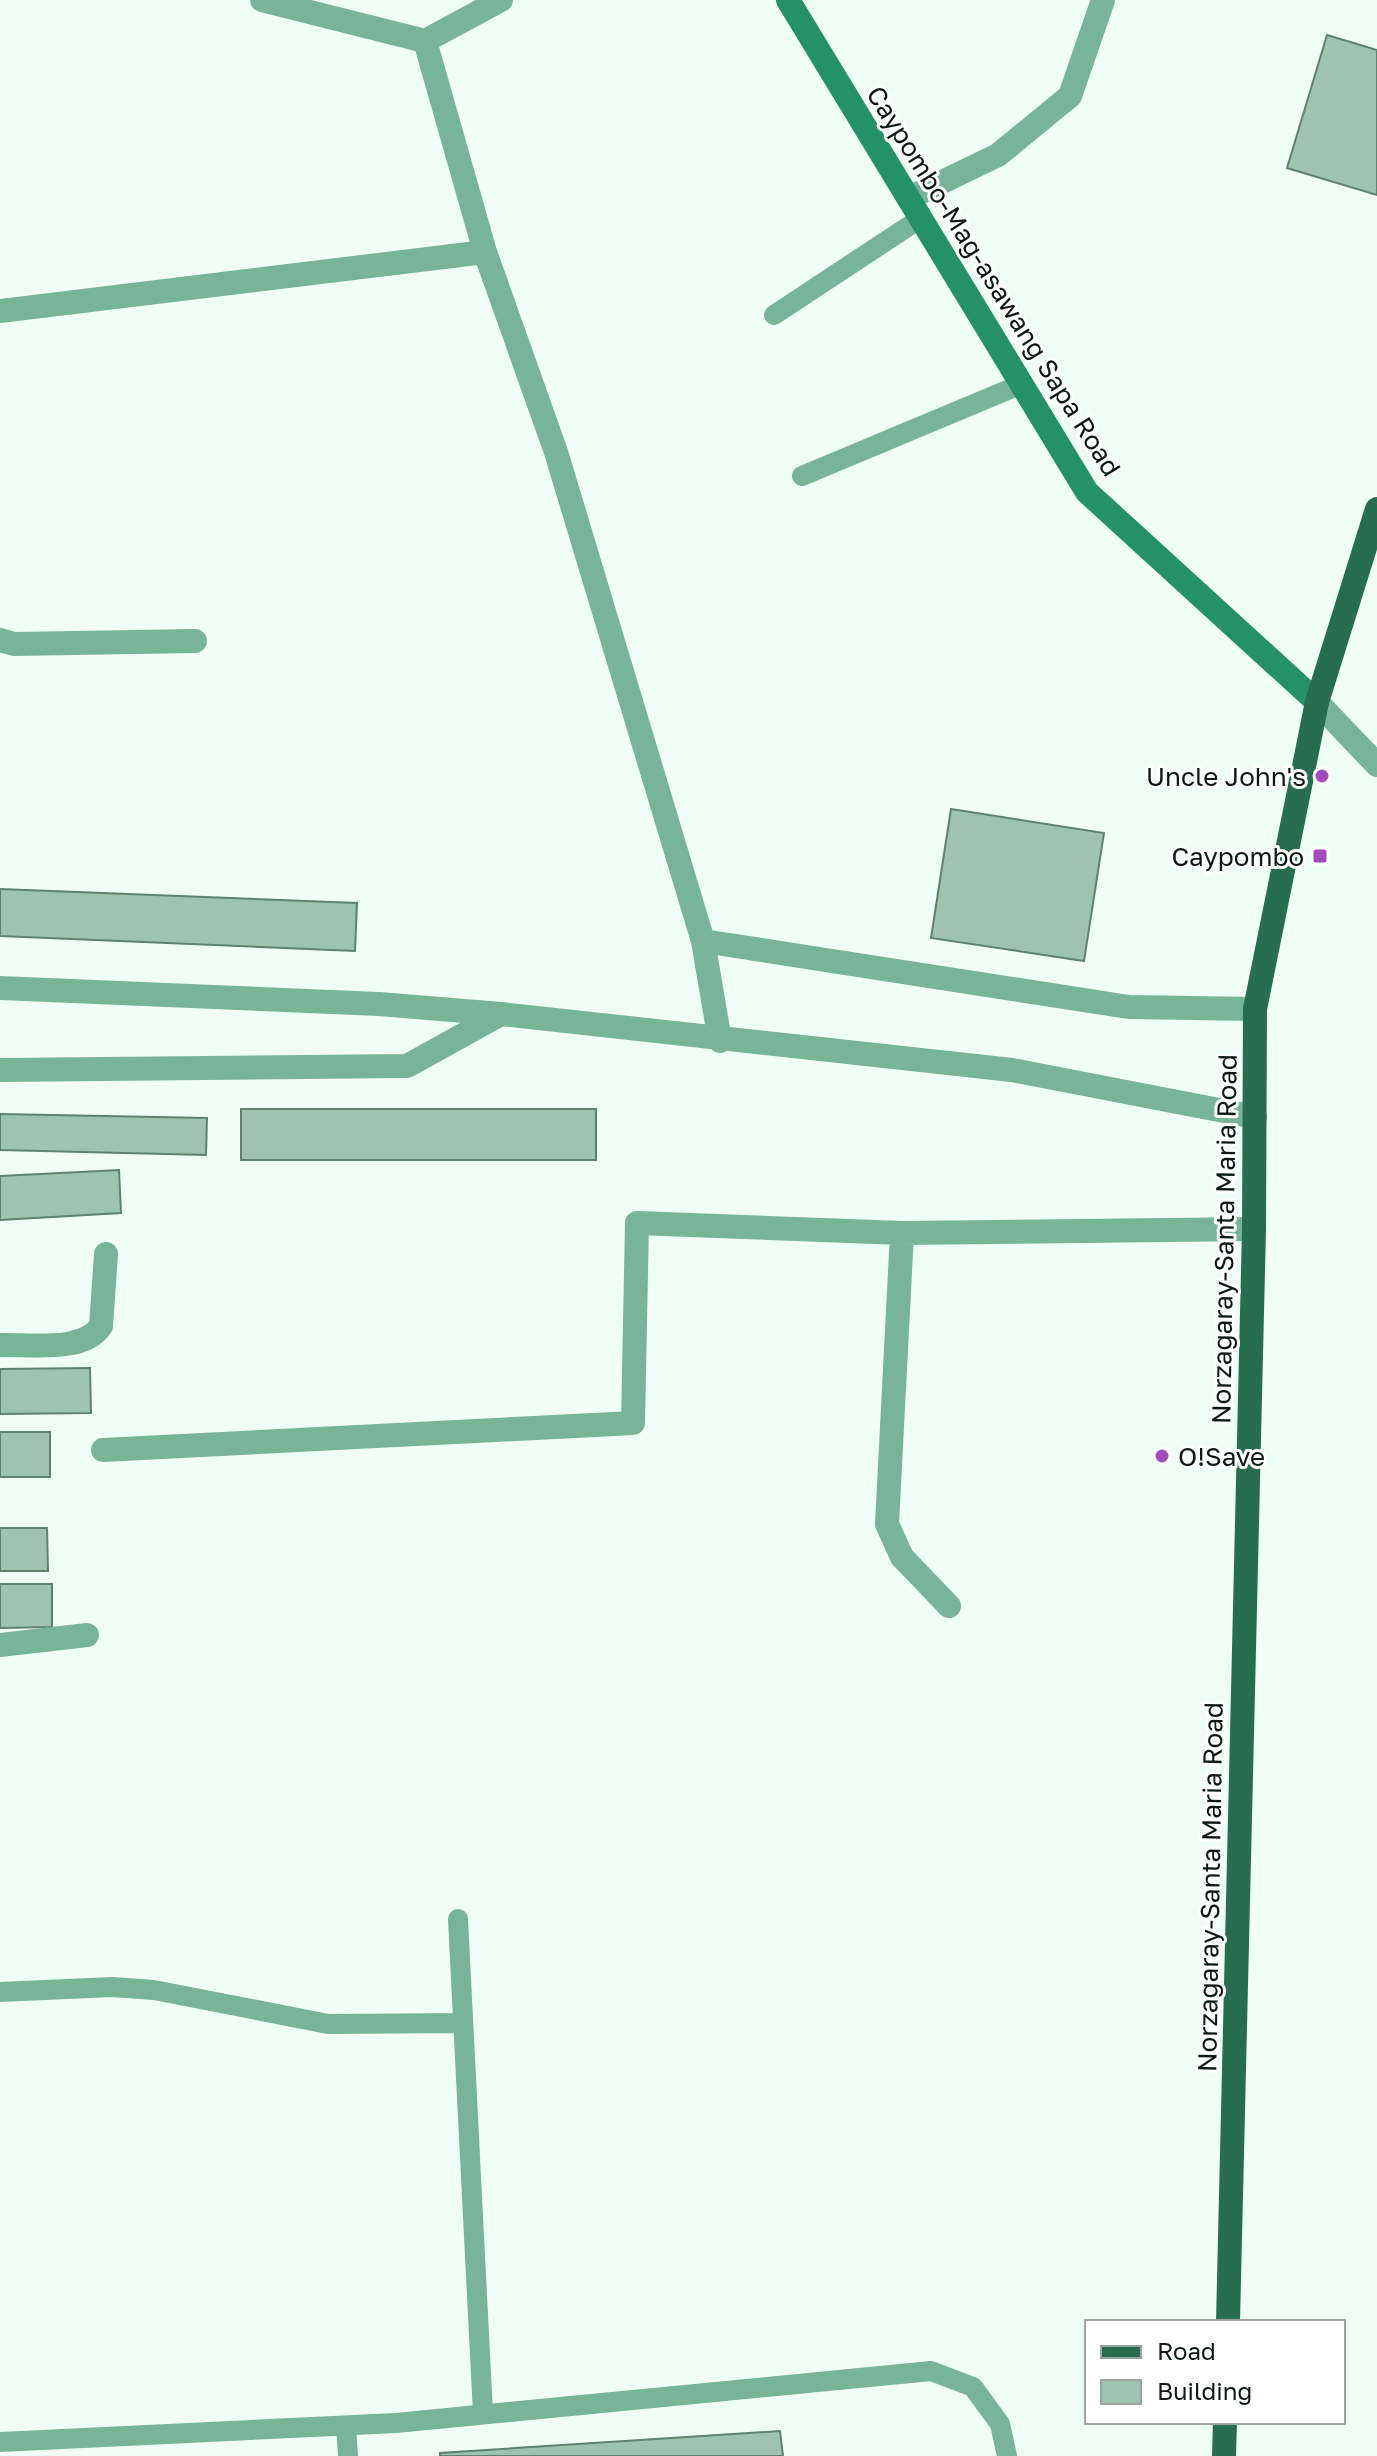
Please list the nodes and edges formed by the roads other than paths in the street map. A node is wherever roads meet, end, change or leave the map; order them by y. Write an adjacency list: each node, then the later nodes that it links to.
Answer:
1 (262, 0): 5 (street)
2 (501, 0): 5 (street)
3 (788, 0): 6 (street, Caypombo-Mag-asawang Sapa Road)
4 (1103, 0): 6 (street)
5 (425, 41): 7 (street)
6 (915, 208): 9 (lane); 10 (street, Caypombo-Mag-asawang Sapa Road)
7 (485, 252): 8 (street); 17 (street)
8 (0, 311)
9 (774, 315)
10 (1022, 384): 11 (lane); 15 (street, Caypombo-Mag-asawang Sapa Road)
11 (802, 476)
12 (1377, 509): 15 (main road, Norzagaray-Santa Maria Road)
13 (0, 640): 14 (street)
14 (195, 641)
15 (1317, 702): 16 (street); 19 (main road, Norzagaray-Santa Maria Road)
16 (1377, 765)
17 (703, 941): 19 (street); 21 (street)
18 (0, 988): 20 (street)
19 (1255, 1009): 23 (main road, Norzagaray-Santa Maria Road)
20 (501, 1014): 21 (street); 22 (street)
21 (720, 1041): 23 (street)
22 (0, 1070)
23 (1255, 1117): 24 (main road, Norzagaray-Santa Maria Road)
24 (1254, 1229): 25 (street); 35 (main road, Norzagaray-Santa Maria Road)
25 (902, 1233): 28 (street); 29 (street)
26 (106, 1254): 27 (street)
27 (0, 1345)
28 (103, 1450)
29 (949, 1606)
30 (87, 1635): 31 (street)
31 (0, 1645)
32 (458, 1919): 34 (lane)
33 (0, 1992): 34 (lane)
34 (463, 2023): 36 (lane)
35 (1228, 2320)
36 (483, 2414): 38 (lane); 41 (lane)
37 (1225, 2424): 42 (main road)
38 (346, 2426): 39 (lane); 40 (lane)
39 (0, 2442)
40 (348, 2456)
41 (1007, 2456)
42 (1224, 2456)

